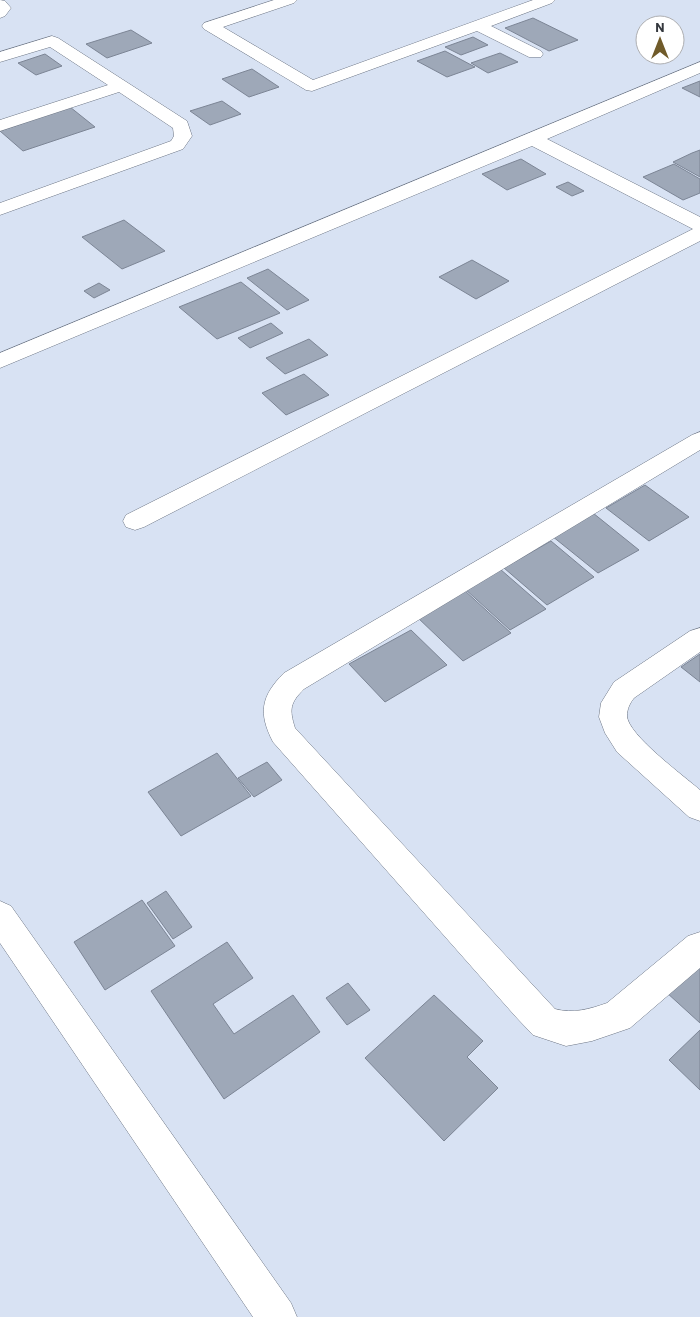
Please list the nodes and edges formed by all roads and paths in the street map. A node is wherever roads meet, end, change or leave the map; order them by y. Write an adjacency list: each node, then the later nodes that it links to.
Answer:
1 (290, 0): 5 (street)
2 (547, 0): 5 (street)
3 (0, 4): 4 (street)
4 (0, 13)
5 (480, 26): 6 (street)
6 (535, 54)
7 (0, 57): 9 (street)
8 (700, 68): 11 (street)
9 (120, 86): 10 (street); 12 (street)
10 (0, 126)
11 (533, 139): 13 (street); 15 (street)
12 (0, 209)
13 (700, 225)
14 (700, 233): 17 (street)
15 (0, 361)
16 (700, 440): 21 (street)
17 (135, 521)
18 (700, 638): 19 (street)
19 (700, 808)
20 (0, 916): 22 (street)
21 (700, 947)
22 (277, 1317)

